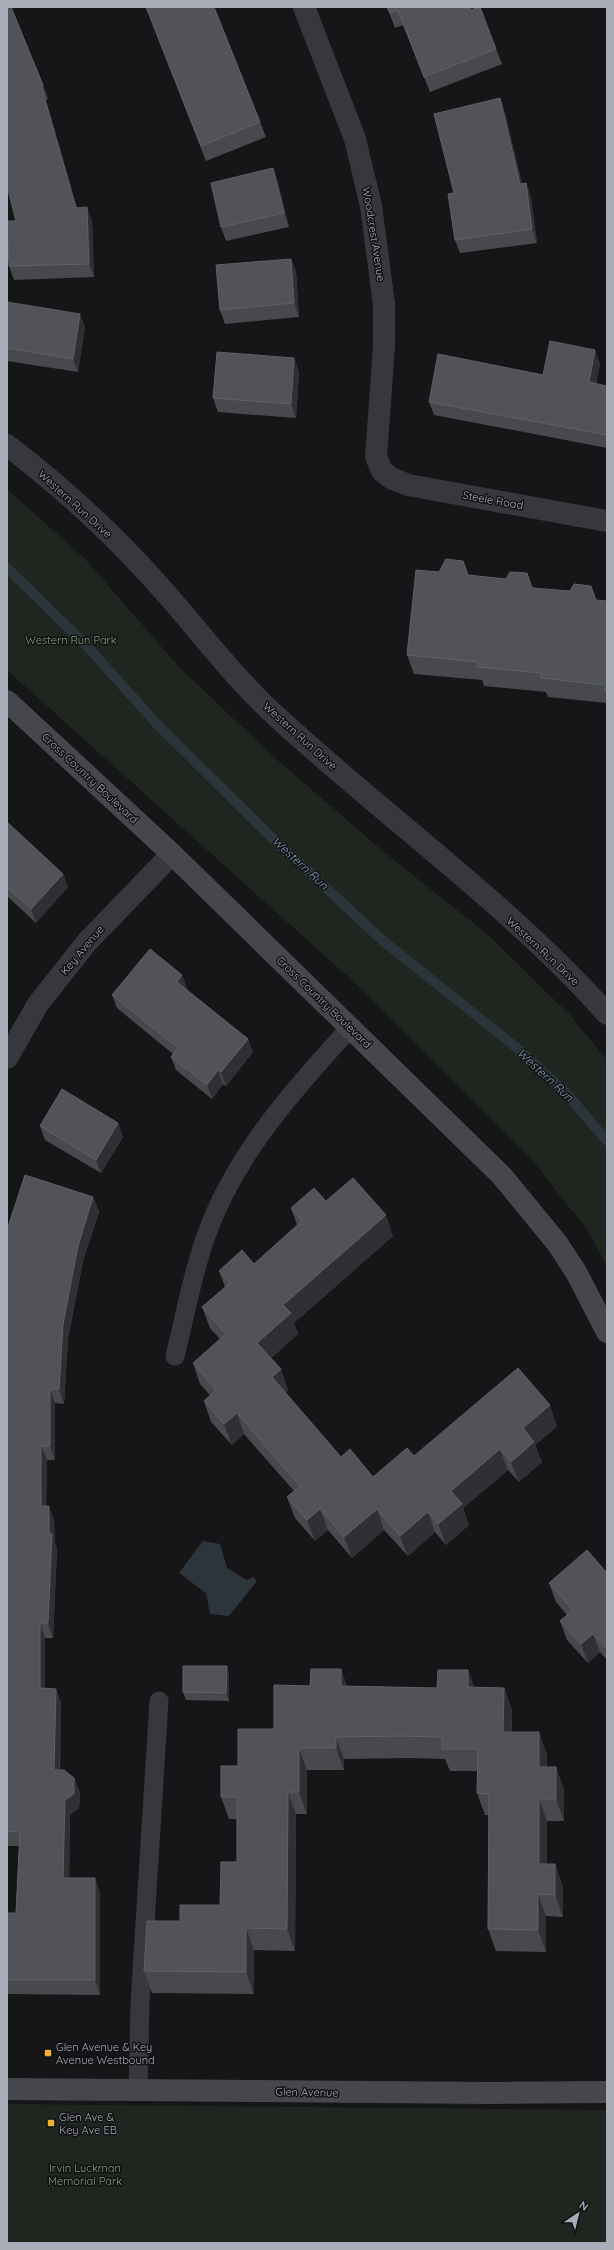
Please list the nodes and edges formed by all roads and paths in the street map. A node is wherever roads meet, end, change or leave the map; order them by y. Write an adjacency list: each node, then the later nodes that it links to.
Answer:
1 (304, 7): 3 (street, Woodcrest Avenue)
2 (7, 445): 7 (street, Western Run Drive)
3 (382, 470): 4 (street, Steele Road)
4 (607, 521)
5 (7, 701): 6 (main road, Cross Country Boulevard)
6 (172, 854): 8 (main road, Cross Country Boulevard); 9 (street, Key Avenue)
7 (607, 1014)
8 (350, 1028): 10 (main road, Cross Country Boulevard); 11 (lane)
9 (7, 1058)
10 (607, 1332)
11 (176, 1356)
12 (159, 1701): 14 (lane)
13 (7, 2089): 14 (main road, Glen Avenue)
14 (138, 2090): 15 (main road, Glen Avenue)
15 (607, 2092)

